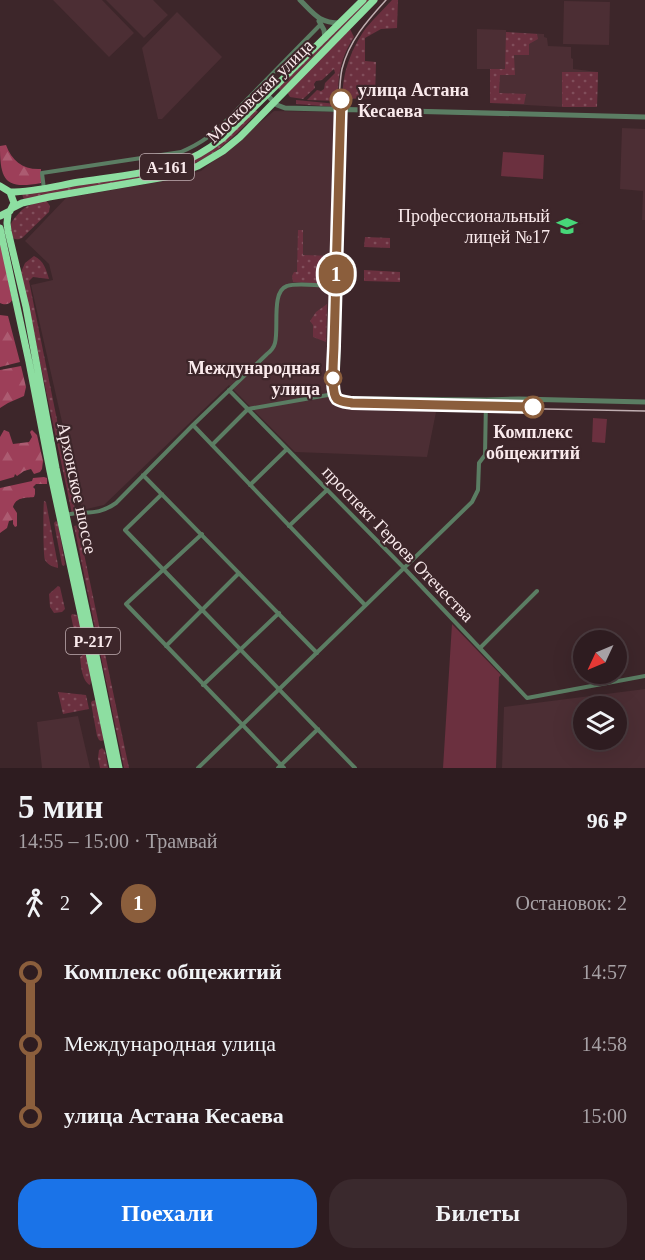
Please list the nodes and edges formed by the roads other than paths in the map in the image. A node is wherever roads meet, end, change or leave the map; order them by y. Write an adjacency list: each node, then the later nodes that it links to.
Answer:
1 (300, 0): 4 (street)
2 (363, 0): 5 (highway, Московская улица / А-161)
3 (374, 0): 9 (highway, Московская улица / А-161)
4 (315, 14): 5 (street); 6 (street)
5 (340, 23): 7 (highway, Московская улица / А-161)
6 (321, 24): 7 (street); 13 (street)
7 (325, 39): 8 (highway, Московская улица / А-161)
8 (267, 95): 9 (street); 13 (highway, Московская улица / А-161)
9 (274, 102): 10 (street); 15 (highway, Московская улица / А-161)
10 (344, 109): 11 (street); 17 (street)
11 (645, 117)
12 (0, 186): 14 (highway)
13 (44, 189): 14 (highway, Московская улица / А-161)
14 (10, 192): 15 (highway, Архонское шоссе)
15 (6, 213): 30 (highway, Архонское шоссе / Р-217)
16 (0, 228): 30 (highway, Архонское шоссе / Р-217)
17 (340, 287): 18 (street); 19 (street)
18 (229, 390): 22 (street, проспект Героев Отечества); 23 (street)
19 (339, 395): 20 (street); 22 (street)
20 (486, 400): 21 (street); 33 (street)
21 (645, 402)
22 (248, 409): 24 (street); 25 (street, проспект Героев Отечества)
23 (193, 425): 24 (street); 26 (street)
24 (212, 445): 27 (street)
25 (287, 449): 27 (street); 28 (street, проспект Героев Отечества)
26 (143, 475): 29 (street); 30 (street)
27 (250, 485): 31 (street)
28 (327, 490): 31 (street); 33 (street, проспект Героев Отечества)
29 (162, 494): 32 (street); 34 (street)
30 (63, 515): 51 (highway, Архонское шоссе / Р-217); 52 (highway, Архонское шоссе / Р-217)
31 (289, 526): 37 (street)
32 (202, 534): 34 (street); 35 (street)
33 (404, 568): 37 (street); 41 (street, проспект Героев Отечества)
34 (162, 570): 38 (street); 40 (street)
35 (239, 573): 38 (street); 39 (street)
36 (537, 591): 41 (street)
37 (365, 605): 43 (street)
38 (202, 610): 40 (street); 42 (street)
39 (279, 613): 42 (street); 43 (street)
40 (166, 646): 45 (street)
41 (480, 648): 44 (street, проспект Героев Отечества)
42 (240, 650): 45 (street); 46 (street)
43 (317, 653): 46 (street)
44 (645, 676)
45 (202, 685): 47 (street)
46 (279, 689): 47 (street); 48 (street)
47 (242, 725): 49 (street); 50 (street)
48 (318, 729): 50 (street); 55 (street)
49 (205, 762): 53 (street); 54 (street)
50 (281, 767)
51 (113, 768)
52 (118, 768)
53 (198, 768)
54 (210, 768)
55 (355, 768)

